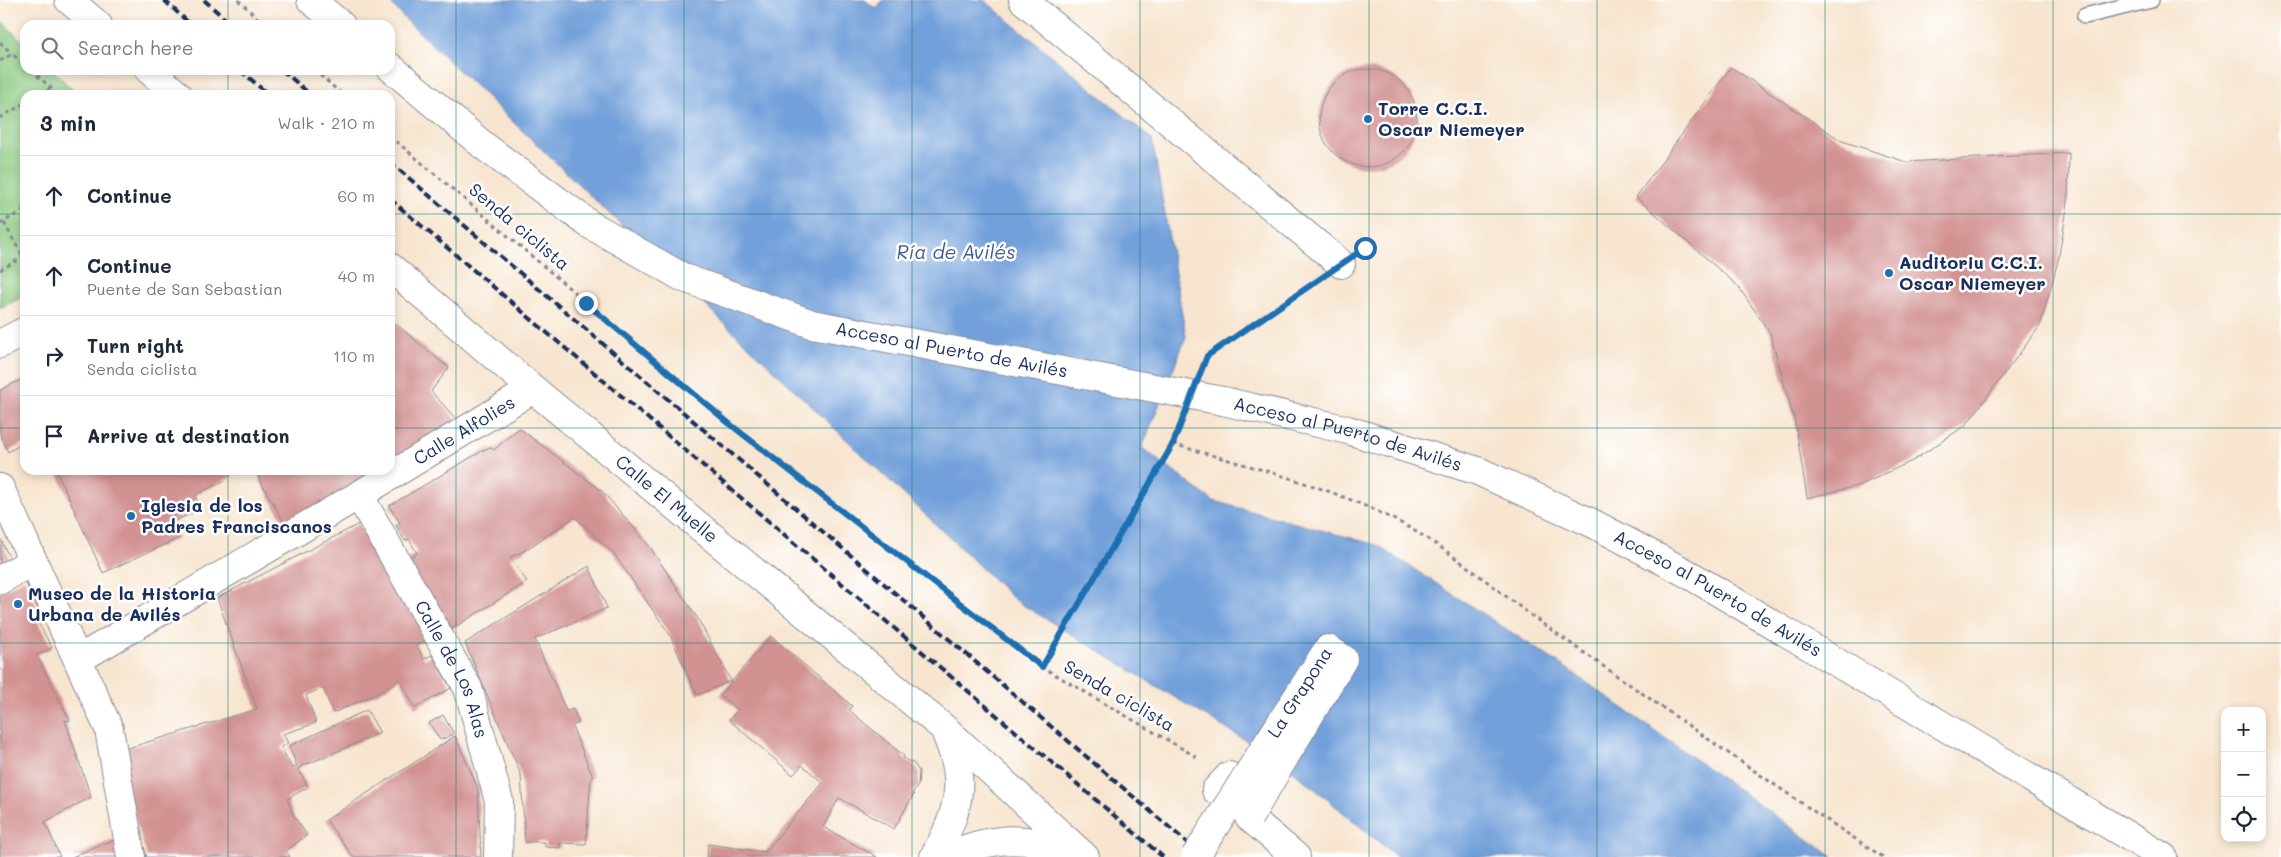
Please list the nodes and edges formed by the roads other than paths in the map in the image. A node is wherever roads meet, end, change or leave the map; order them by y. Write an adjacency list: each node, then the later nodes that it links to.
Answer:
1 (69, 0): 6 (main road)
2 (312, 0): 7 (main road)
3 (1023, 0): 11 (main road)
4 (2151, 0): 5 (lane)
5 (2085, 16)
6 (92, 20)
7 (335, 20)
8 (395, 71): 32 (main road, Acceso al Puerto de Avilés, bridge)
9 (155, 75): 10 (main road)
10 (172, 90)
11 (1341, 264)
12 (395, 273): 15 (main road, Calle El Muelle)
13 (20, 334): 14 (main road)
14 (0, 344)
15 (533, 389): 16 (main road, Calle Alfolies); 23 (main road, Calle El Muelle)
16 (395, 473)
17 (392, 475): 19 (main road, Calle Alfolies)
18 (0, 488): 20 (main road)
19 (359, 495): 22 (main road, Calle Alfolies); 26 (main road, Calle de Los Alas)
20 (33, 562): 21 (main road); 25 (main road)
21 (0, 580)
22 (79, 659)
23 (945, 729): 27 (main road); 30 (main road, Calle El Muelle)
24 (1304, 851): 31 (main road, La Grapona, bridge)
25 (131, 857)
26 (498, 857)
27 (934, 857)
28 (946, 857): 29 (main road)
29 (1069, 857)
30 (1085, 857)
31 (1195, 857)
32 (2163, 857)

